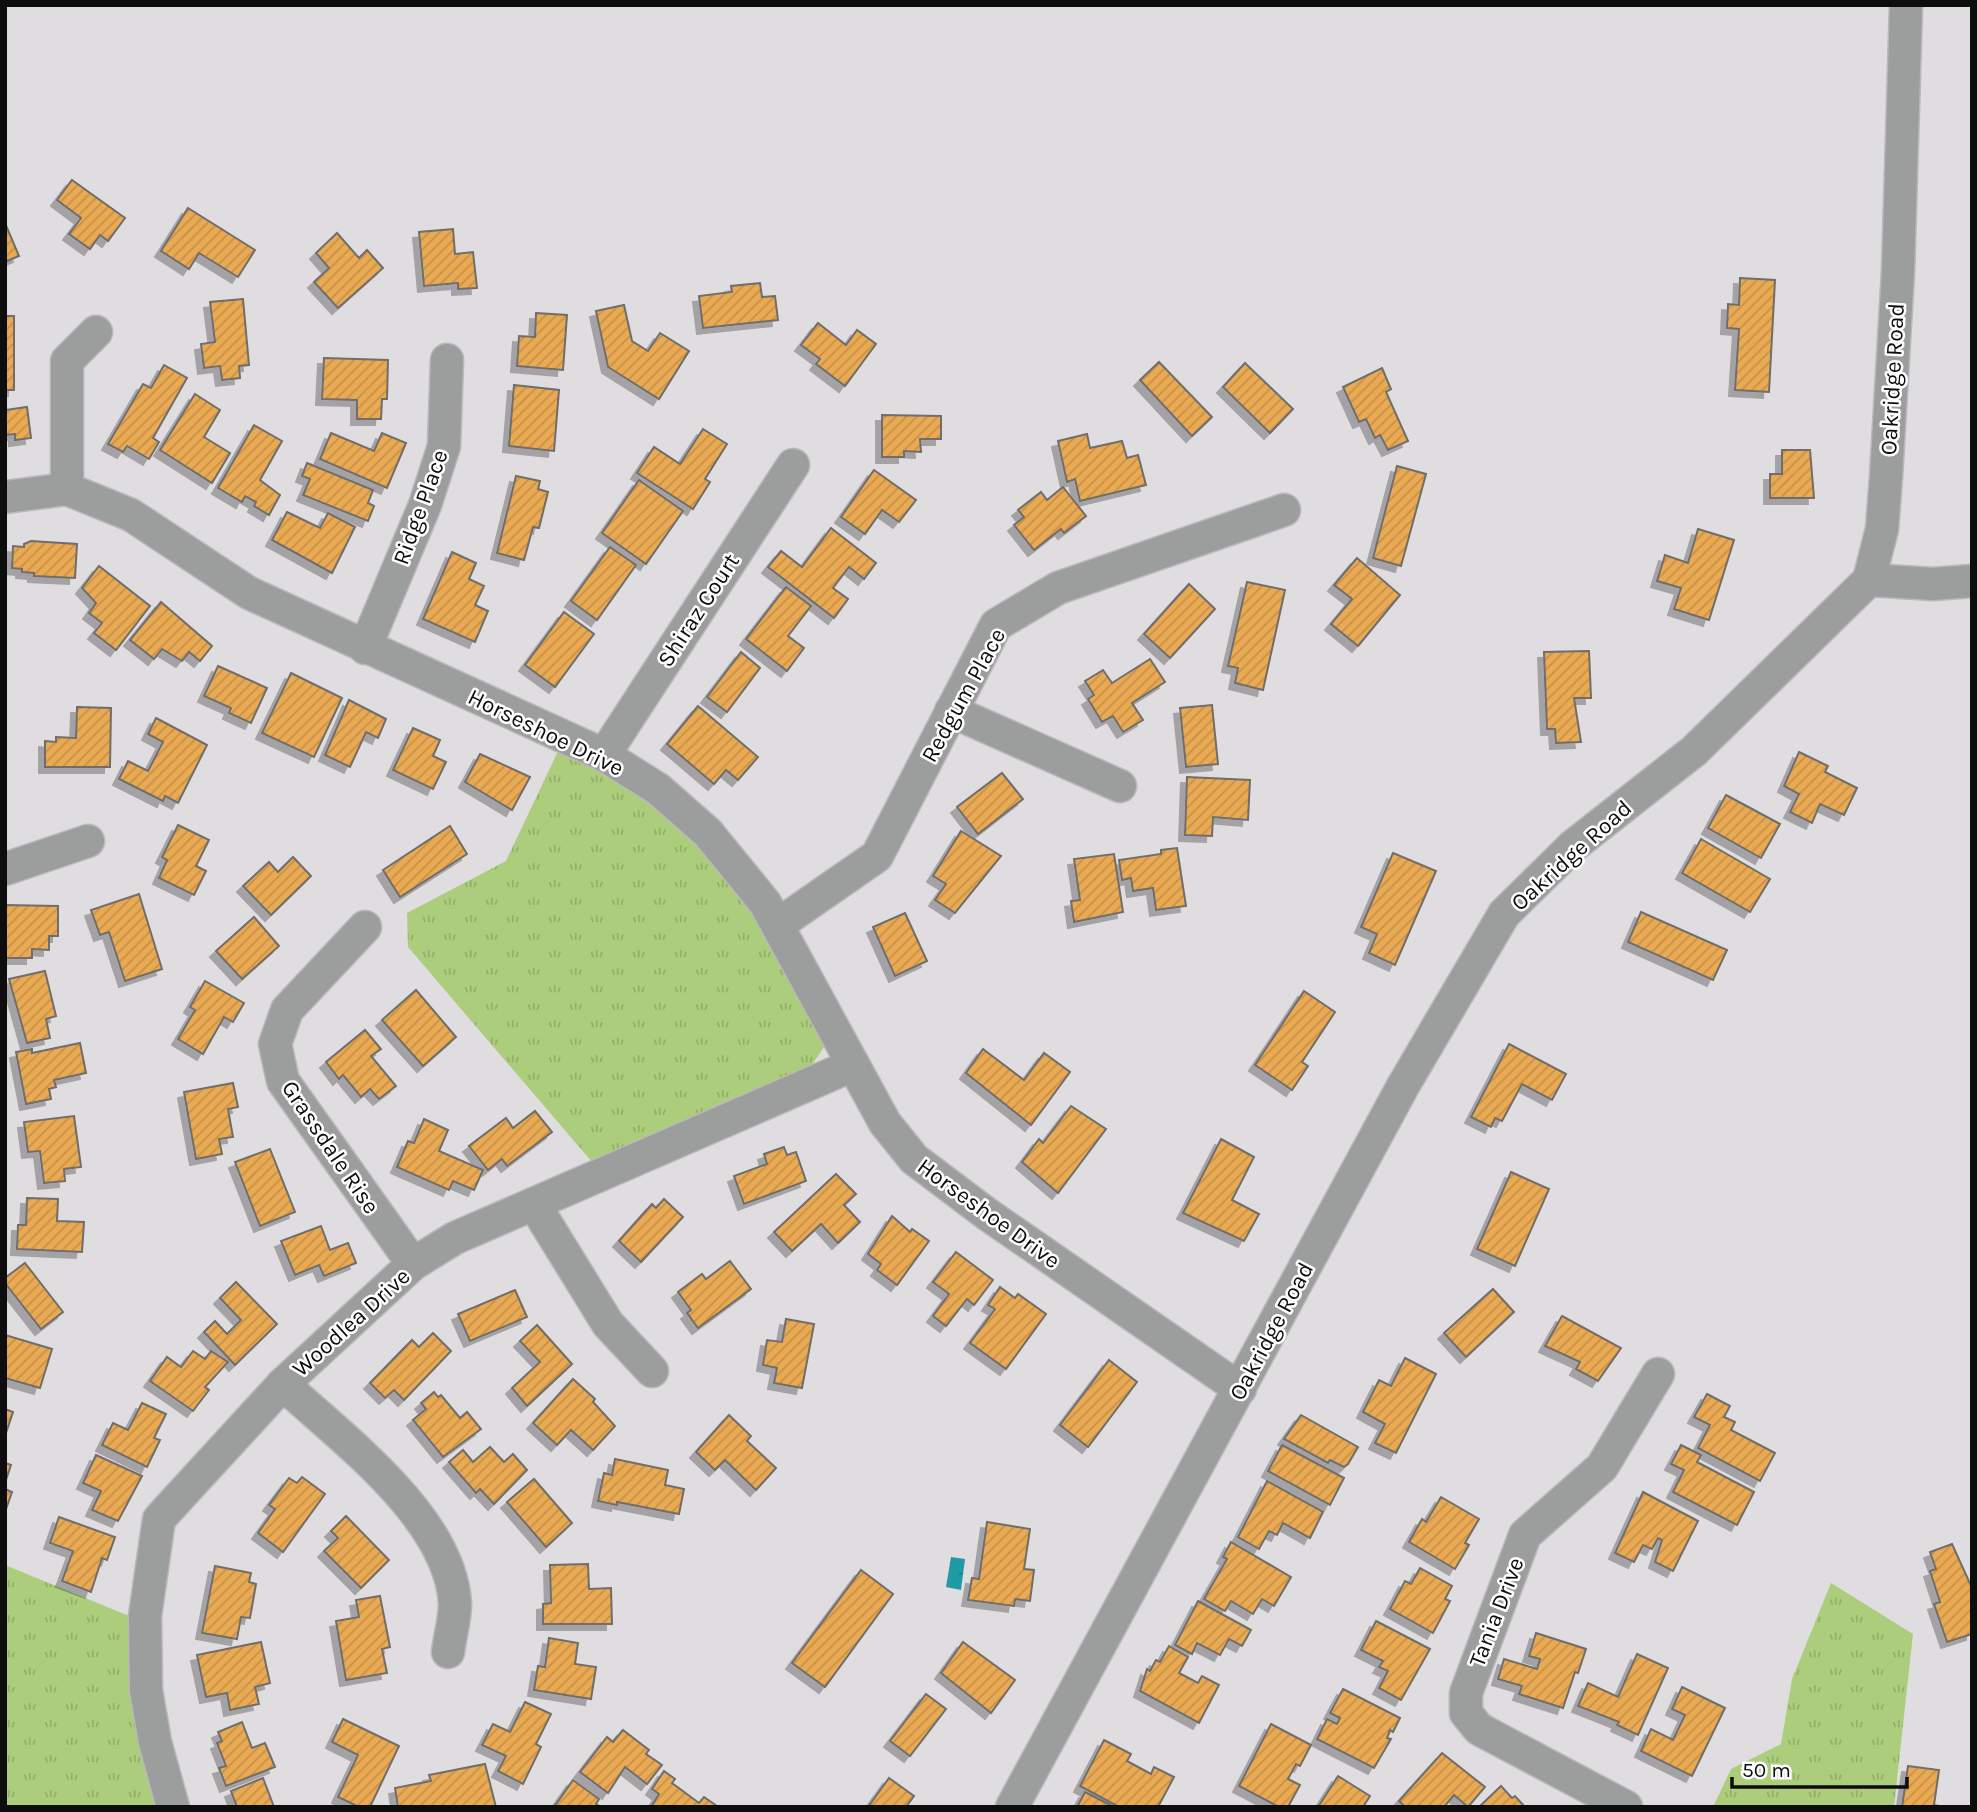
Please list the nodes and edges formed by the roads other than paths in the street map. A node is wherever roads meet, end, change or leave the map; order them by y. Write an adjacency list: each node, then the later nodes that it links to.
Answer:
1 (1906, 5): 8 (street, Oakridge Road)
2 (96, 332): 5 (street)
3 (447, 360): 10 (street, Ridge Place)
4 (793, 465): 12 (street, Shiraz Court)
5 (67, 489): 6 (street, Horseshoe Drive); 10 (street, Horseshoe Drive)
6 (5, 497)
7 (1284, 510): 11 (street, Redgum Place)
8 (1869, 580): 9 (street); 24 (street, Oakridge Road)
9 (1972, 581)
10 (365, 648): 12 (street, Horseshoe Drive)
11 (951, 711): 13 (street); 16 (street, Redgum Place)
12 (604, 755): 16 (street, Horseshoe Drive)
13 (1120, 786)
14 (88, 841): 15 (street)
15 (5, 869)
16 (779, 925): 18 (street, Horseshoe Drive)
17 (365, 927): 20 (street, Grassdale Rise)
18 (853, 1065): 19 (street, Woodlea Drive); 24 (street, Horseshoe Drive)
19 (534, 1204): 20 (street, Woodlea Drive); 21 (street)
20 (413, 1264): 23 (street, Woodlea Drive)
21 (652, 1371)
22 (1658, 1374): 28 (street, Tania Drive)
23 (283, 1384): 25 (street); 26 (street, Woodlea Drive)
24 (1240, 1389): 27 (street, Oakridge Road)
25 (448, 1651)
26 (173, 1807)
27 (1012, 1807)
28 (1626, 1807)

